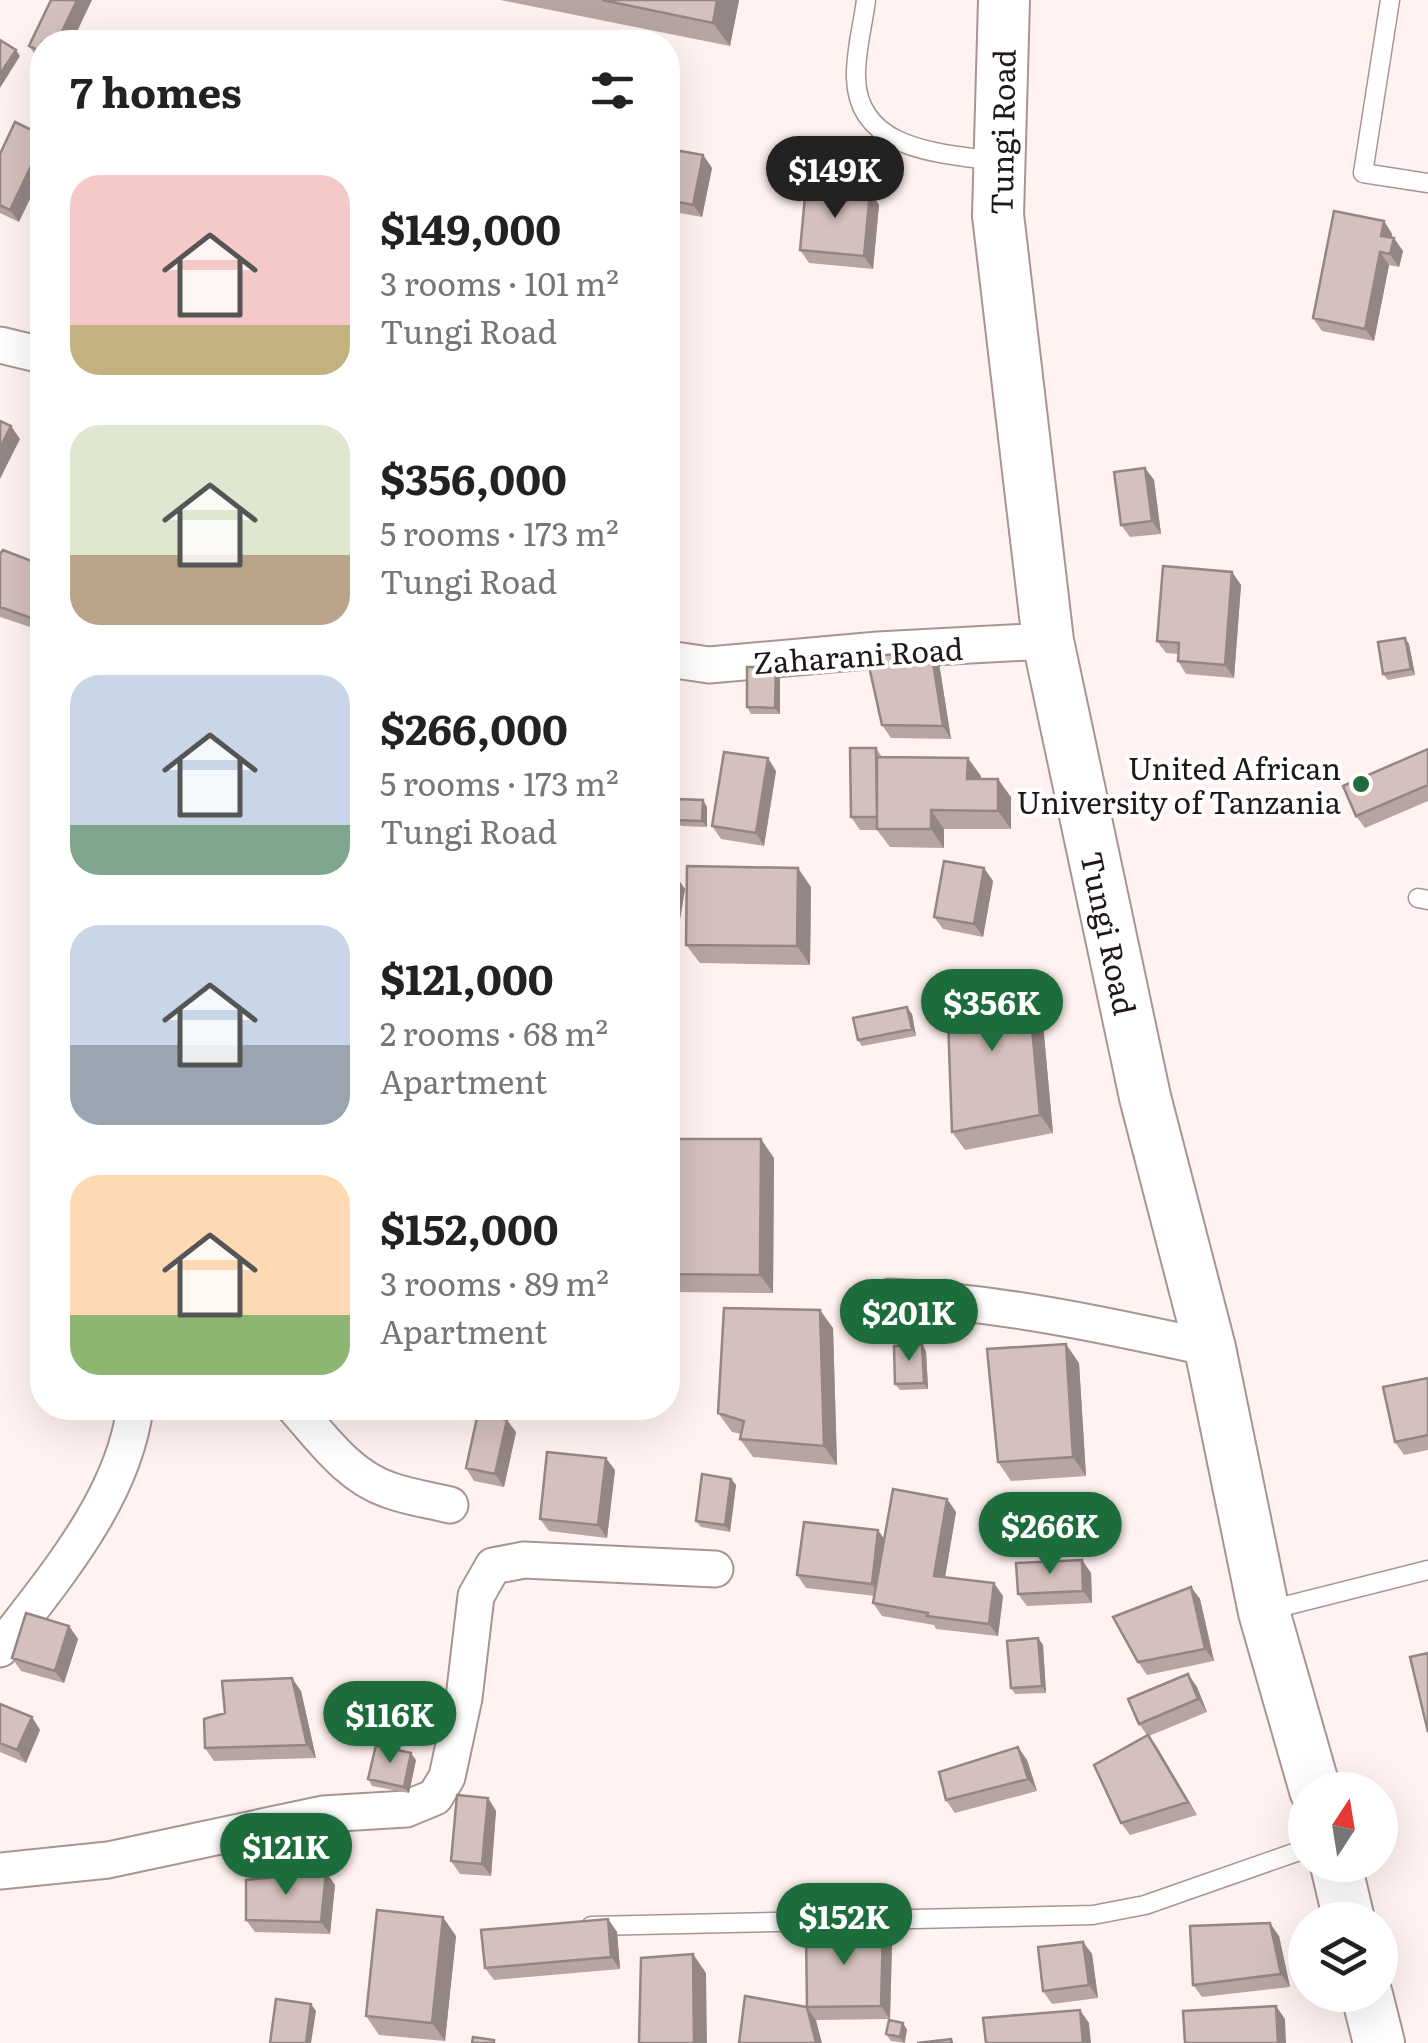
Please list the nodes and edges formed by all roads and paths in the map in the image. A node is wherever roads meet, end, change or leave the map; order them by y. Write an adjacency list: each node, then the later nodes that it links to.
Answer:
1 (866, 0): 4 (lane)
2 (1004, 0): 4 (main road, Tungi Road)
3 (1390, 0): 5 (lane)
4 (998, 162): 8 (main road, Tungi Road)
5 (1428, 184)
6 (0, 345): 7 (street)
7 (30, 352)
8 (1048, 641): 9 (street, Zaharani Road); 11 (main road, Tungi Road)
9 (680, 661)
10 (890, 1297): 11 (street)
11 (1210, 1348): 17 (main road, Tungi Road)
12 (132, 1420): 18 (street)
13 (305, 1420): 14 (street)
14 (450, 1505)
15 (715, 1569): 21 (street)
16 (1428, 1570): 17 (lane)
17 (1264, 1612): 19 (main road, Tungi Road)
18 (0, 1649)
19 (1310, 1772)
20 (1288, 1855): 22 (lane)
21 (0, 1871)
22 (582, 1927)
23 (1371, 2012): 24 (main road)
24 (1379, 2043)

